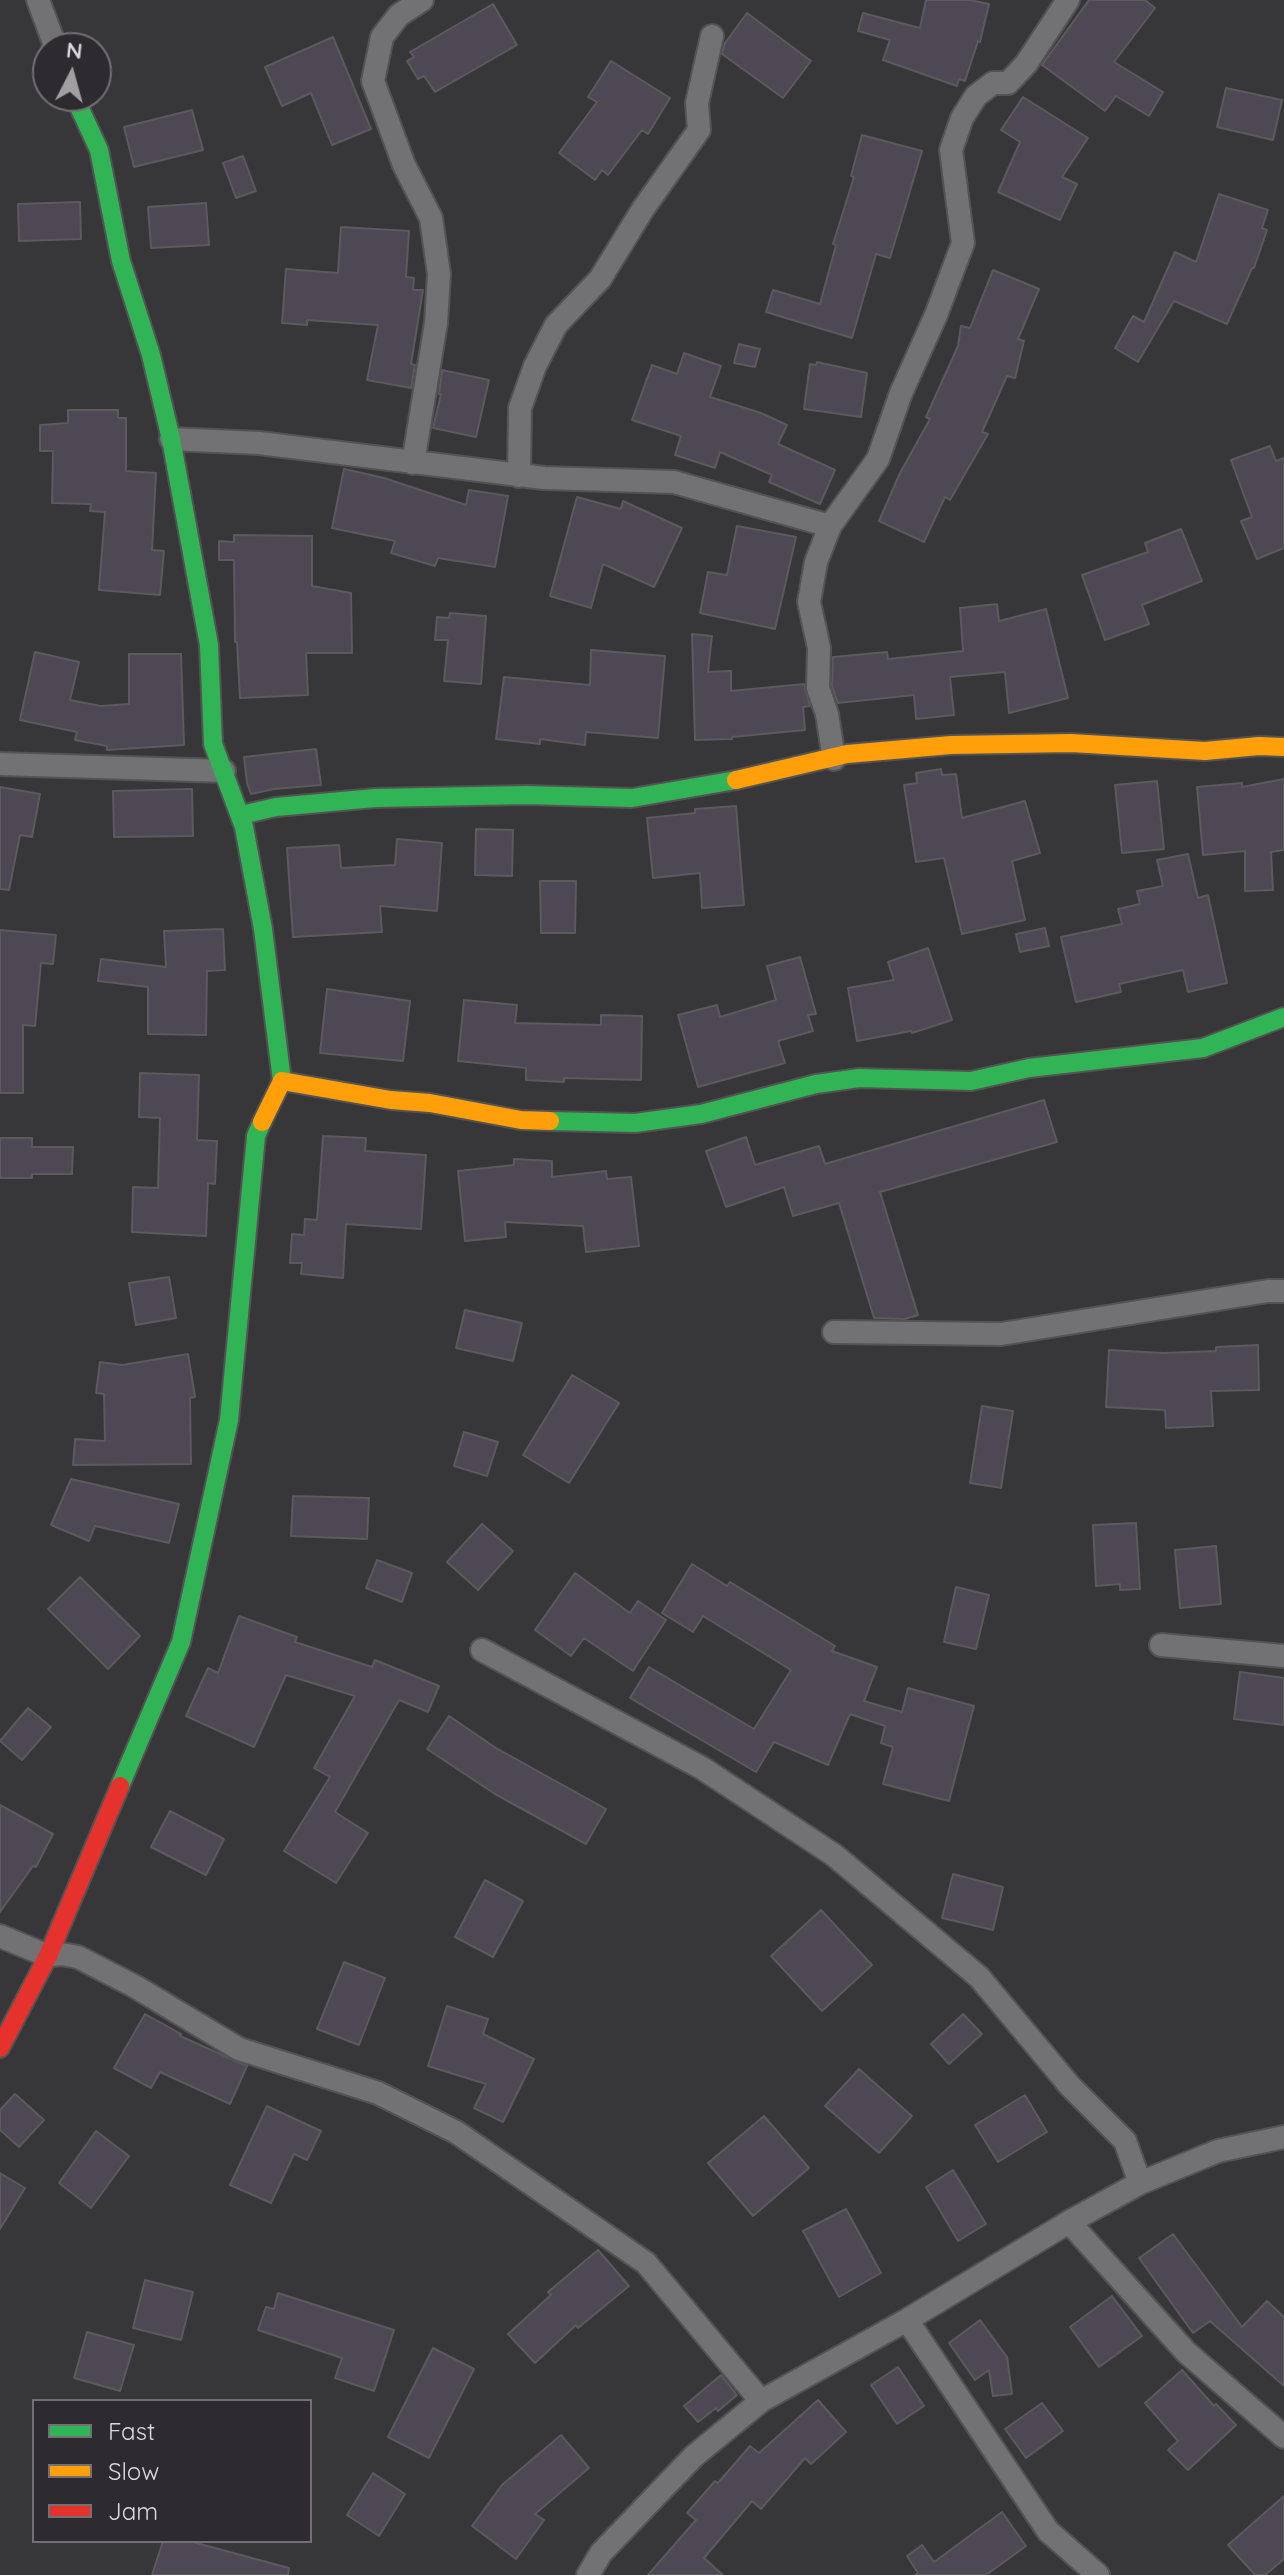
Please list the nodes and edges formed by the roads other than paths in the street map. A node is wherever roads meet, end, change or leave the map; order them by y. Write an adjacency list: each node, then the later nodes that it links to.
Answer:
1 (38, 0): 4 (street)
2 (422, 0): 8 (street)
3 (1068, 0): 10 (street)
4 (50, 32)
5 (712, 36): 9 (street)
6 (82, 112): 7 (street)
7 (171, 439): 8 (street); 14 (street)
8 (413, 463): 9 (street)
9 (519, 476): 10 (street)
10 (830, 526): 12 (street)
11 (1284, 747): 12 (street)
12 (834, 759): 15 (street)
13 (0, 764): 14 (street)
14 (224, 771): 15 (street)
15 (241, 815): 17 (street)
16 (1284, 1017): 17 (street)
17 (282, 1081): 24 (street)
18 (1284, 1291): 19 (street)
19 (834, 1332)
20 (1161, 1645): 22 (street)
21 (482, 1650): 27 (street)
22 (1284, 1656)
23 (0, 1936): 24 (street)
24 (48, 1956): 25 (street); 30 (street)
25 (0, 2048)
26 (1284, 2137): 27 (street)
27 (1140, 2183): 28 (street)
28 (1069, 2222): 29 (street); 31 (street)
29 (907, 2320): 30 (street); 33 (street)
30 (761, 2401): 32 (street)
31 (1284, 2437)
32 (588, 2575)
33 (1098, 2575)

